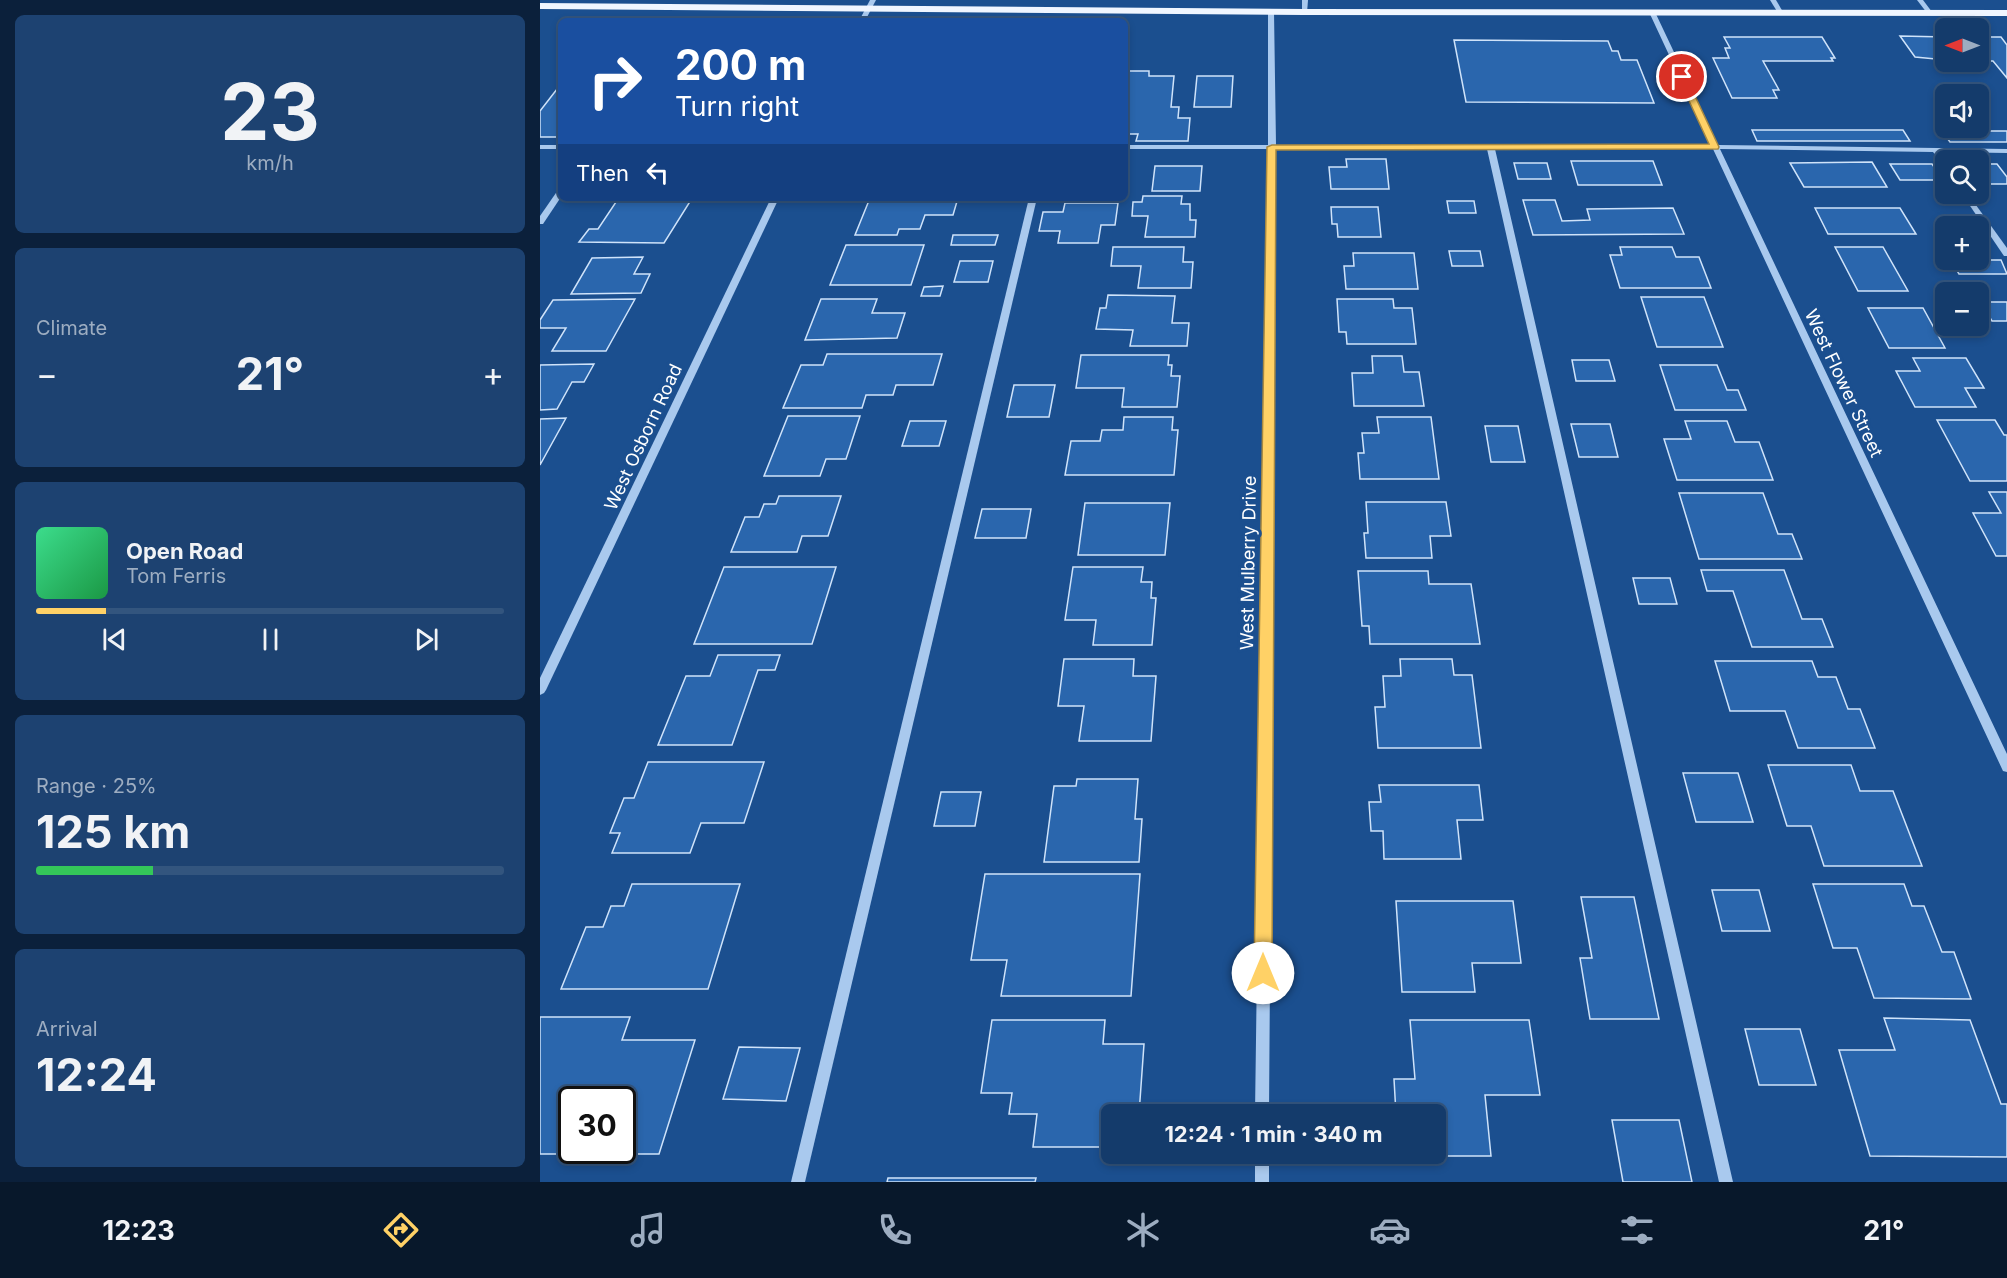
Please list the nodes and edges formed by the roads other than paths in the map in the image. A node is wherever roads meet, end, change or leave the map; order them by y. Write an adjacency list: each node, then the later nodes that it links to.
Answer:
1 (1305, 0): 7 (street)
2 (1773, 0): 9 (street)
3 (1920, 0): 10 (street)
4 (871, 4): 5 (main road); 6 (main road); 12 (street)
5 (540, 6)
6 (1271, 12): 7 (main road); 16 (street, West Mulberry Drive)
7 (1305, 12): 8 (main road)
8 (1652, 12): 9 (main road); 17 (street, West Flower Street)
9 (1780, 12): 10 (main road)
10 (1929, 12): 11 (main road)
11 (2007, 13)
12 (864, 18)
13 (540, 147): 14 (street)
14 (558, 147)
15 (1128, 147): 16 (street)
16 (1272, 147): 18 (street); 29 (street, West Mulberry Drive)
17 (1715, 147): 18 (street); 19 (street); 28 (street, West Flower Street)
18 (1491, 149): 33 (street)
19 (1934, 149): 20 (street)
20 (2007, 151)
21 (558, 196): 25 (street)
22 (774, 201): 27 (street, West Osborn Road)
23 (1032, 201): 31 (street)
24 (1972, 204): 26 (street)
25 (540, 222)
26 (2007, 254)
27 (540, 690)
28 (2007, 767)
29 (1262, 1104)
30 (1262, 1164): 32 (street)
31 (798, 1182)
32 (1262, 1182)
33 (1726, 1182)

